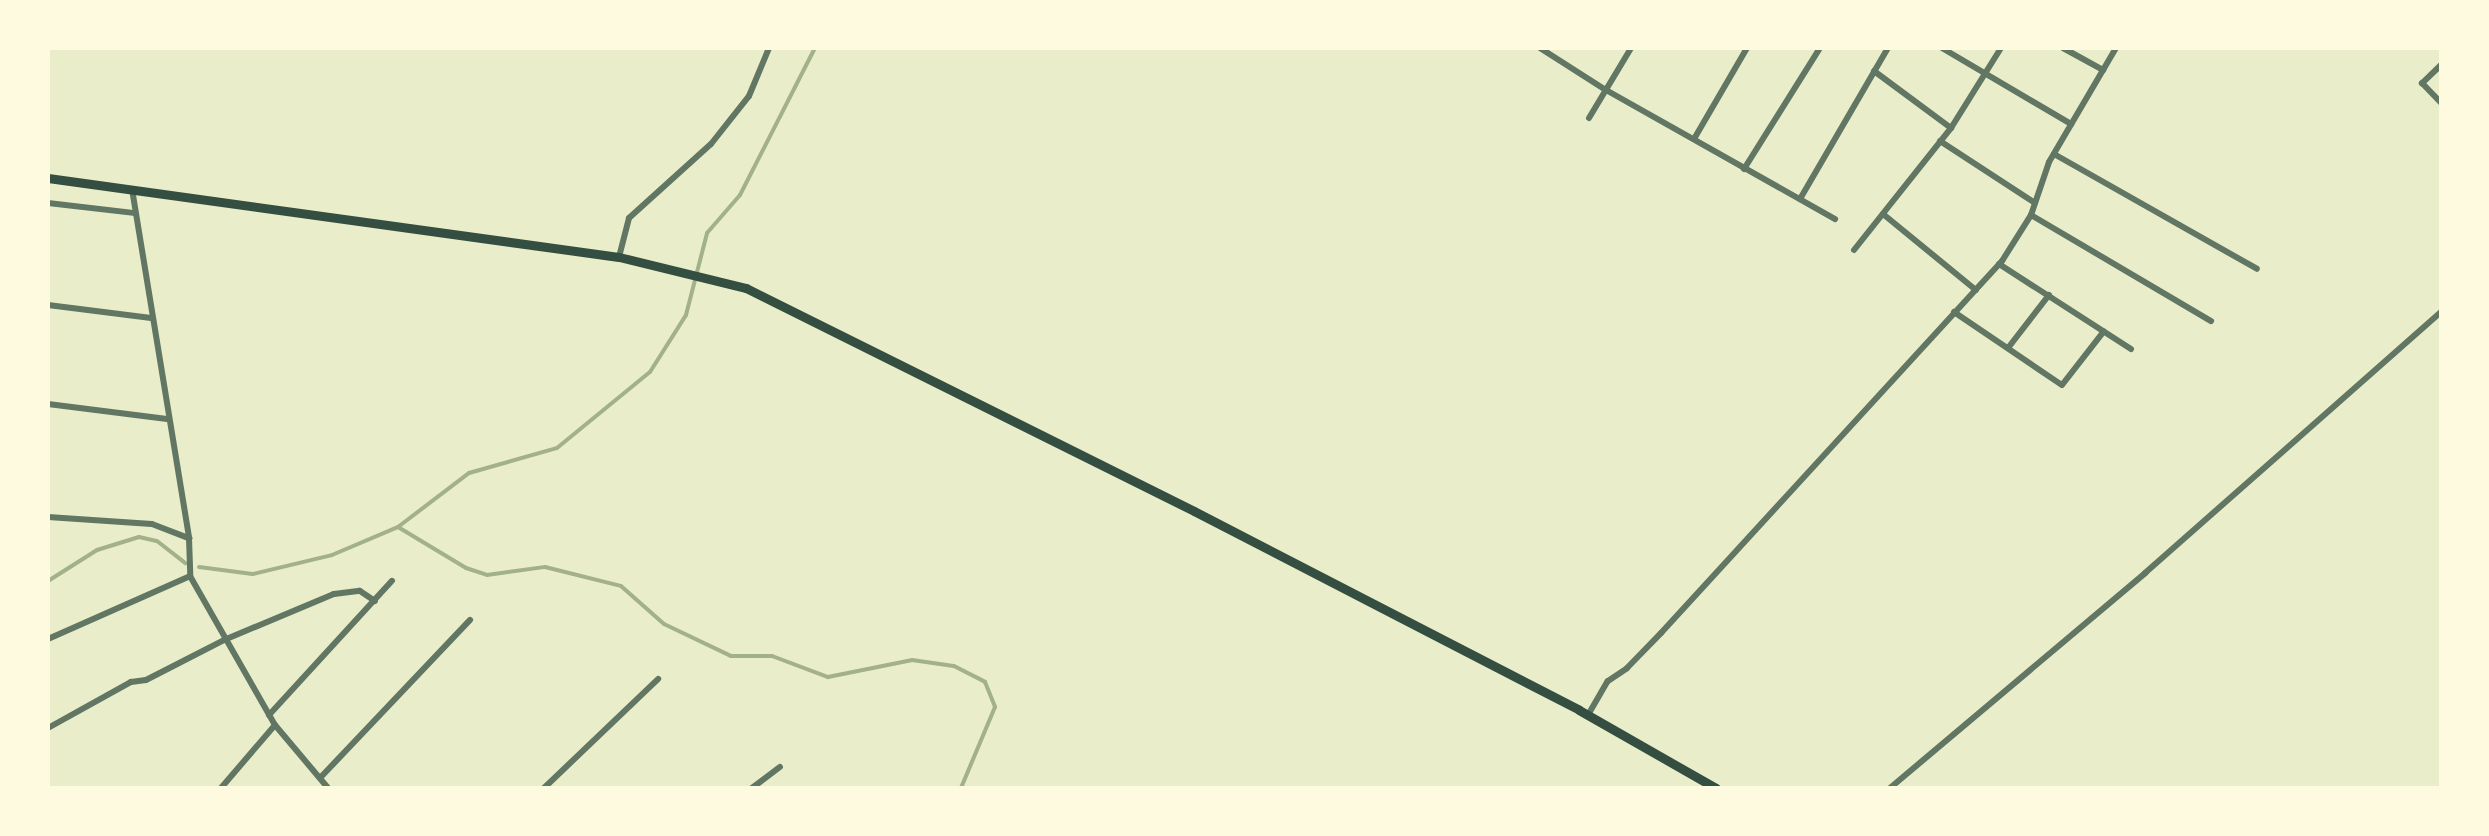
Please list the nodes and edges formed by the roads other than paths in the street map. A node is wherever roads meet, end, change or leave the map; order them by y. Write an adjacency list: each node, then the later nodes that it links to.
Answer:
1 (769, 48): 35 (street)
2 (1540, 48): 11 (street)
3 (1631, 48): 16 (street)
4 (1747, 48): 21 (street)
5 (1820, 48): 24 (street)
6 (1888, 48): 14 (street)
7 (1942, 48): 15 (street)
8 (2001, 48): 15 (street)
9 (2063, 48): 13 (street)
10 (2116, 48): 13 (street)
11 (1553, 51): 16 (street)
12 (2442, 64): 17 (street)
13 (2103, 70): 19 (street)
14 (1874, 71): 20 (street); 27 (street)
15 (1987, 75): 19 (street); 20 (street)
16 (1606, 90): 18 (street); 21 (street)
17 (2442, 104)
18 (1589, 118)
19 (2072, 124): 23 (street)
20 (1950, 128): 22 (street)
21 (1694, 139): 24 (street)
22 (1940, 141): 29 (street); 31 (street)
23 (2054, 154): 29 (street); 37 (street)
24 (1744, 169): 27 (street)
25 (48, 178): 26 (main road)
26 (132, 190): 30 (street); 35 (main road)
27 (1800, 199): 33 (street)
28 (48, 203): 30 (street)
29 (2035, 204): 32 (street)
30 (135, 213): 43 (street)
31 (1883, 214): 34 (street); 38 (street)
32 (2031, 215): 36 (street); 44 (street)
33 (1835, 219)
34 (1854, 250)
35 (619, 256): 60 (main road)
36 (1999, 264): 38 (street); 39 (street)
37 (2256, 269)
38 (1976, 290): 42 (street)
39 (2049, 295): 45 (street); 46 (street)
40 (48, 305): 43 (street)
41 (2442, 310): 70 (street)
42 (1954, 312): 46 (street); 60 (street)
43 (151, 318): 49 (street)
44 (2211, 322)
45 (2104, 331): 46 (street); 47 (street)
46 (2008, 348)
47 (2131, 348)
48 (48, 404): 49 (street)
49 (167, 418): 51 (street)
50 (48, 517): 51 (street)
51 (189, 538): 52 (street)
52 (190, 575): 56 (street); 57 (street)
53 (392, 582): 54 (street)
54 (375, 601): 57 (street); 59 (street)
55 (470, 620): 64 (street)
56 (48, 639)
57 (224, 640): 59 (street); 62 (street)
58 (658, 680): 67 (street)
59 (269, 715): 61 (street)
60 (1588, 715): 69 (main road)
61 (275, 725): 64 (street); 65 (street)
62 (48, 728)
63 (780, 767): 68 (street)
64 (320, 778): 66 (street)
65 (220, 788)
66 (328, 788)
67 (544, 788)
68 (752, 788)
69 (1716, 788)
70 (1890, 788)

